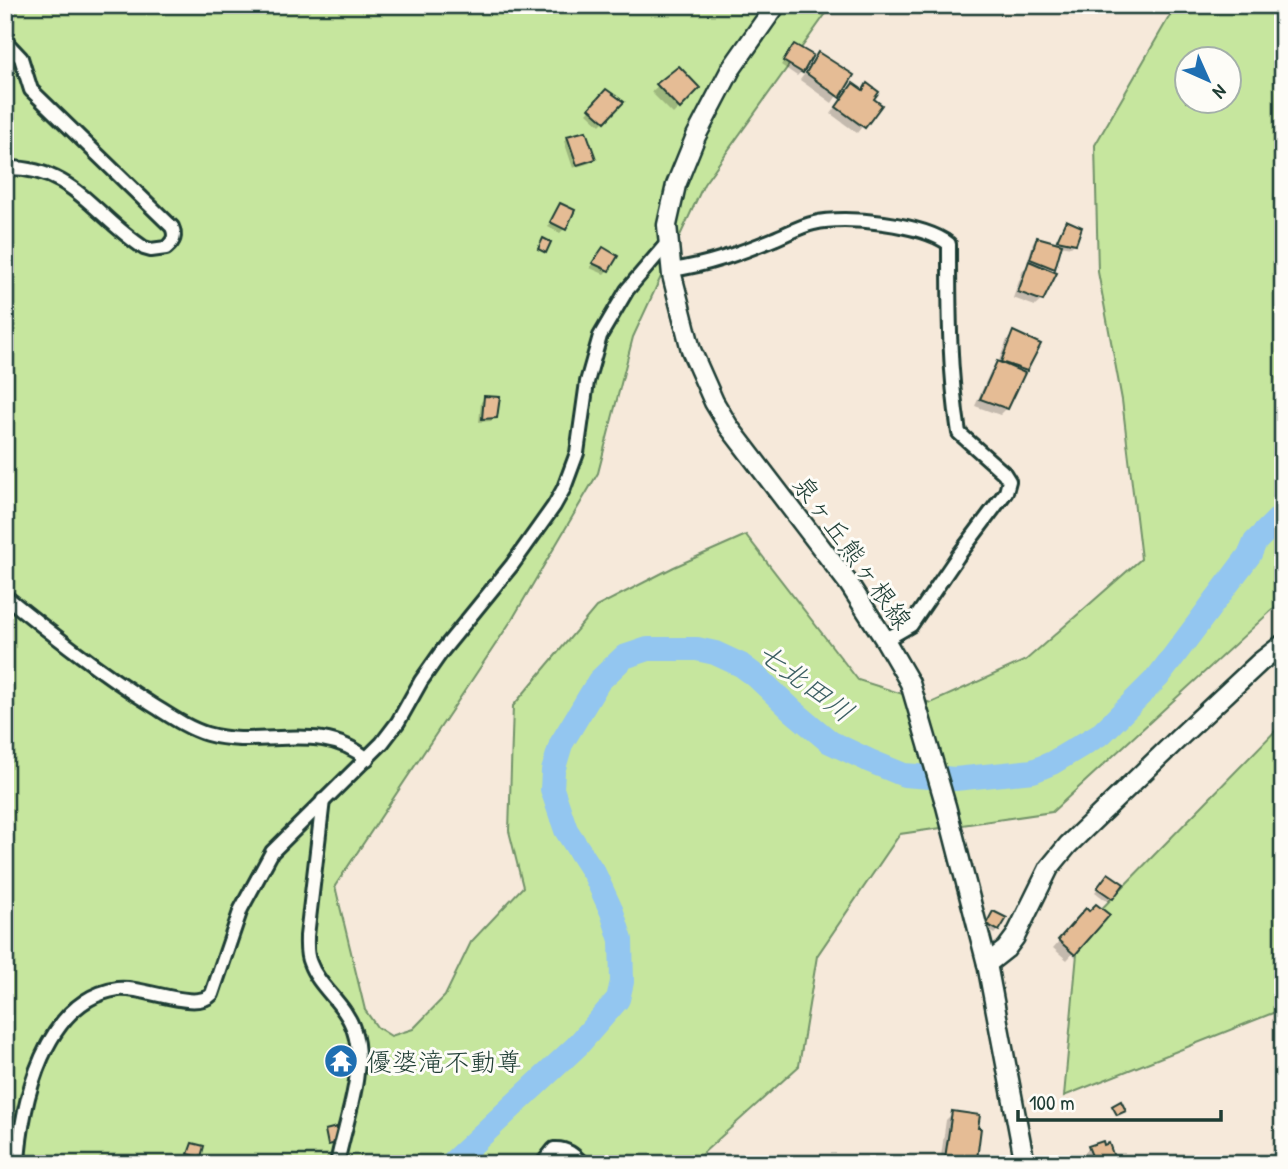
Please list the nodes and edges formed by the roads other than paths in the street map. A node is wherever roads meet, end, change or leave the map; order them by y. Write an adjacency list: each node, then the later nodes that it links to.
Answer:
1 (776, 5): 4 (main road, 泉ヶ丘熊ヶ根線)
2 (5, 41): 3 (street)
3 (5, 168)
4 (669, 241): 5 (main road, 泉ヶ丘熊ヶ根線); 9 (street)
5 (671, 270): 7 (main road, 泉ヶ丘熊ヶ根線); 7 (street)
6 (5, 596): 9 (street)
7 (886, 640): 11 (main road, 泉ヶ丘熊ヶ根線)
8 (1283, 644): 11 (main road)
9 (367, 758): 10 (street)
10 (323, 800): 12 (street); 13 (street)
11 (987, 964): 16 (main road, 泉ヶ丘熊ヶ根線)
12 (18, 1164)
13 (337, 1164)
14 (542, 1164): 15 (street)
15 (583, 1164)
16 (1025, 1164)

